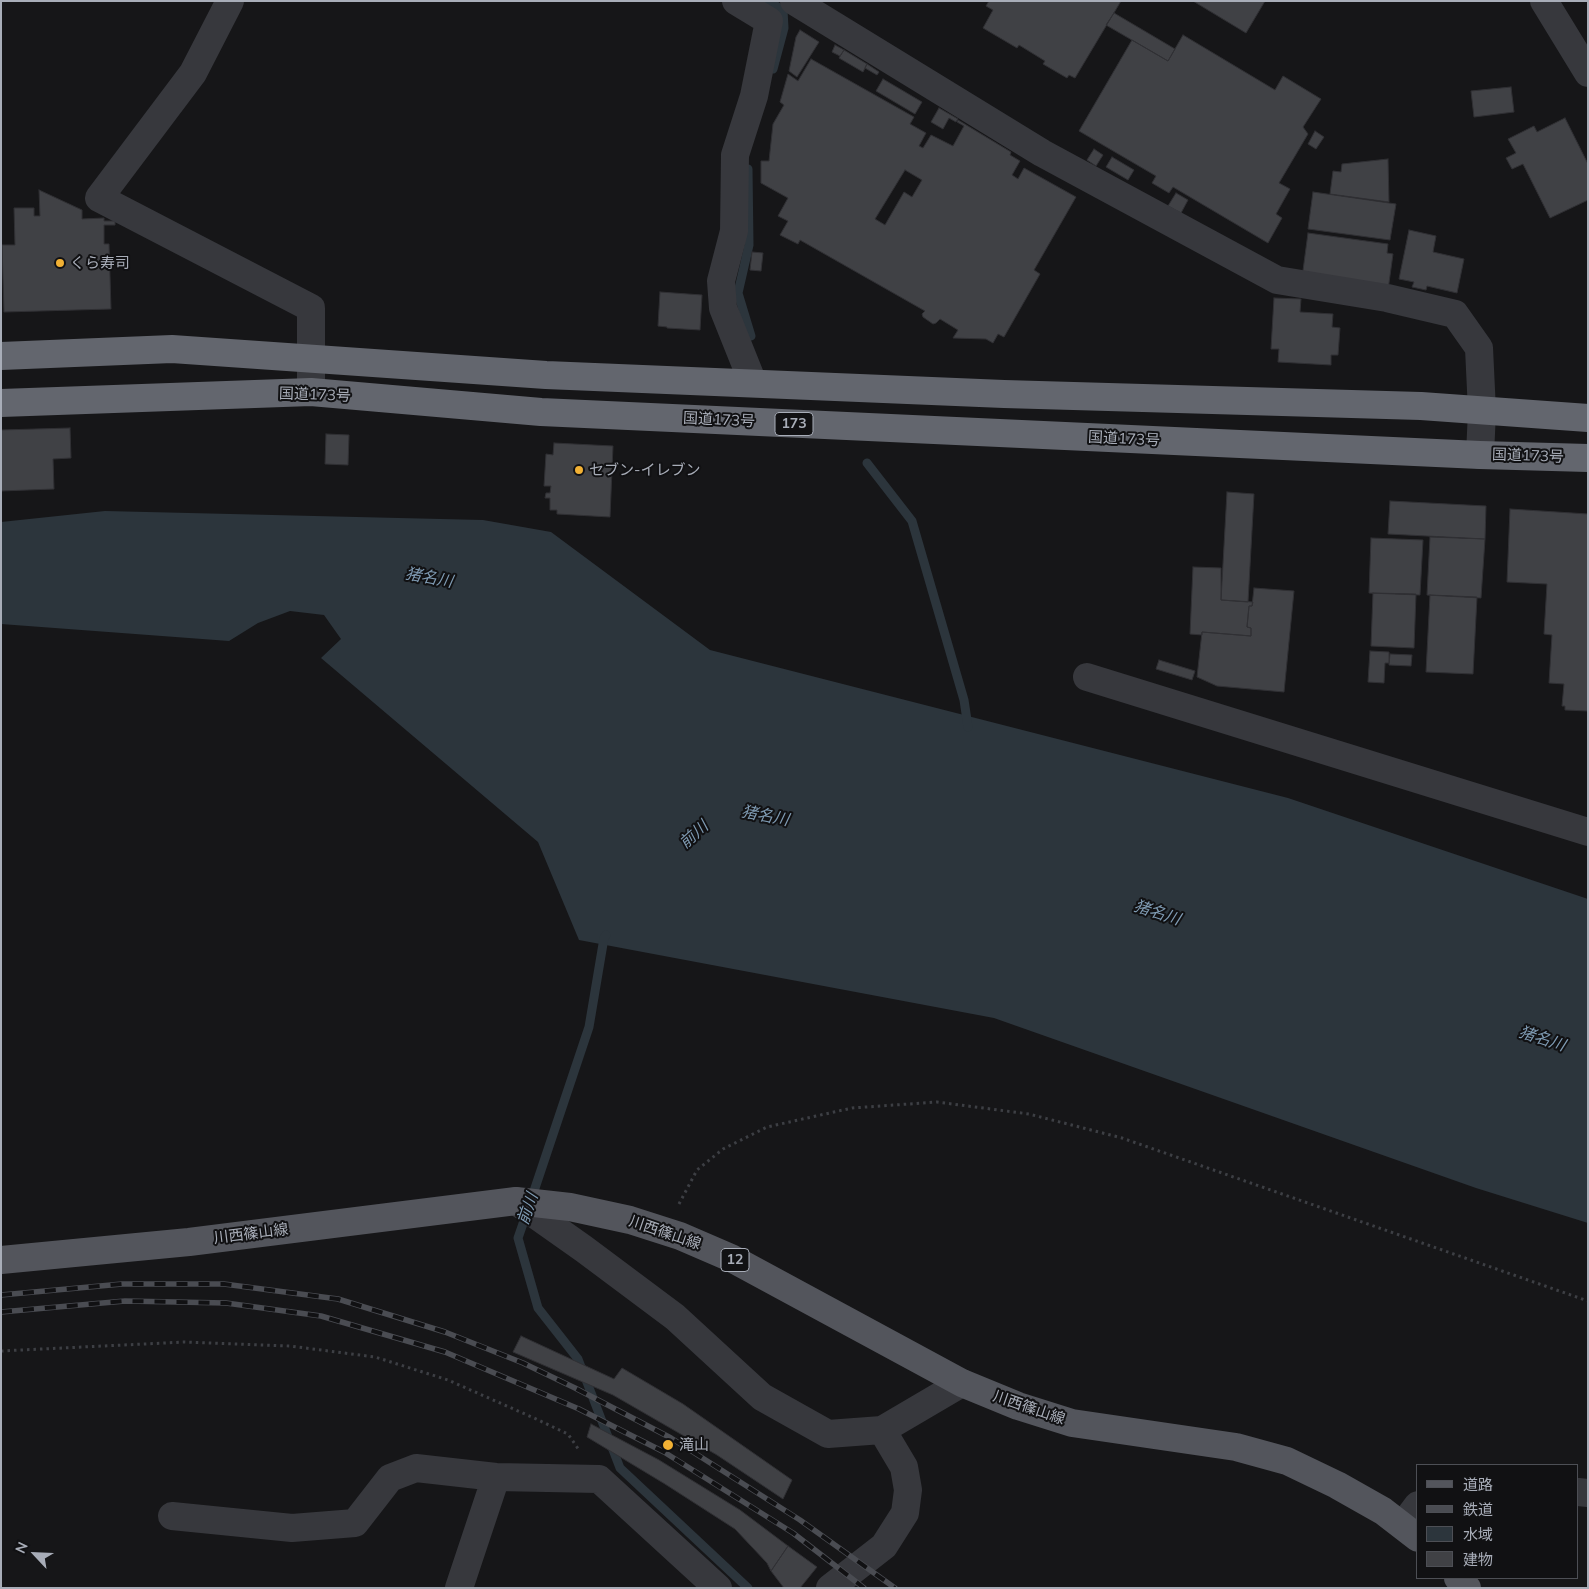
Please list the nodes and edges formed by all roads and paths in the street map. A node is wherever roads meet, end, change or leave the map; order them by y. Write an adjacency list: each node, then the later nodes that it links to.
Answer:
1 (230, 1): 7 (street)
2 (736, 1): 8 (street)
3 (794, 1): 11 (street)
4 (1544, 1): 5 (street)
5 (1588, 73)
6 (1, 356): 7 (highway)
7 (311, 359): 8 (highway); 9 (street)
8 (753, 383): 11 (highway)
9 (311, 392): 10 (highway, 国道173号 / 173); 13 (highway, 国道173号 / 173)
10 (1, 402)
11 (1482, 410): 12 (highway); 13 (street)
12 (1588, 418)
13 (1480, 455): 14 (highway, 国道173号 / 173)
14 (1588, 458)
15 (1087, 677): 16 (street)
16 (1588, 832)
17 (516, 1201): 18 (main road, 川西篠山線 / 12); 19 (main road, 川西篠山線 / 12); 23 (street)
18 (665, 1231): 20 (path); 22 (main road, 川西篠山線 / 12)
19 (1, 1260)
20 (1588, 1301)
21 (1, 1351): 25 (path)
22 (962, 1383): 23 (street); 27 (main road, 川西篠山線 / 12)
23 (882, 1430): 30 (street)
24 (496, 1477): 25 (street); 26 (street); 28 (street)
25 (599, 1479): 29 (street)
26 (172, 1516)
27 (1413, 1523)
28 (459, 1588)
29 (718, 1588)
30 (830, 1588)

